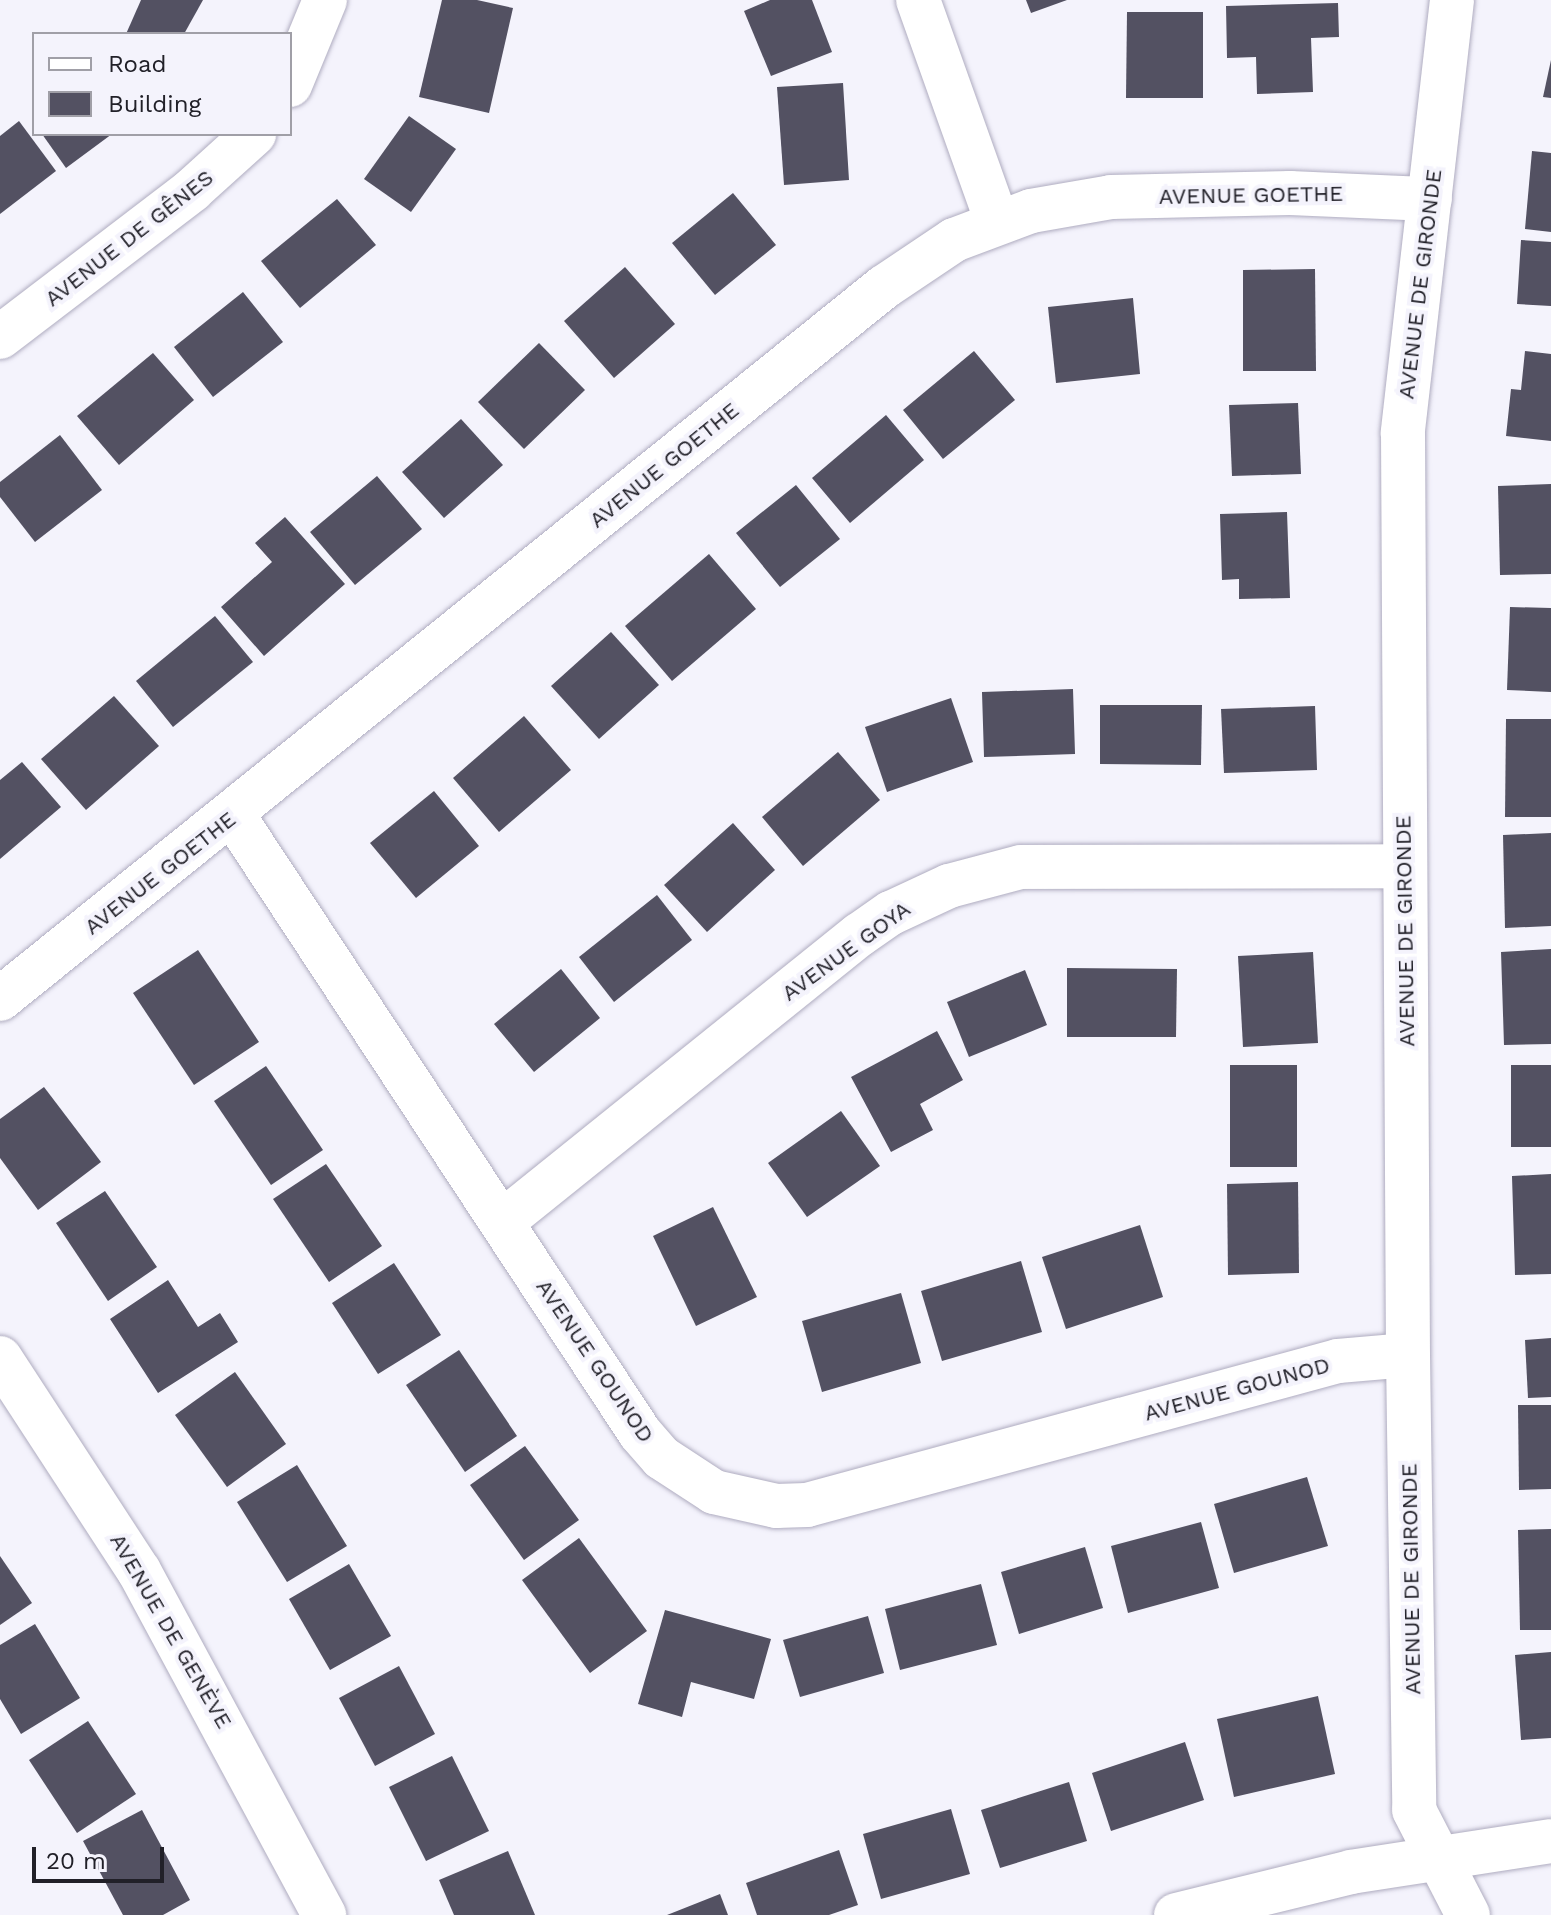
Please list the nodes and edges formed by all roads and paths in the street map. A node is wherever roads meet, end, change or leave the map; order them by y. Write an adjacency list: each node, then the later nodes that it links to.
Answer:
1 (325, 0): 4 (street)
2 (918, 0): 7 (street)
3 (1452, 0): 6 (street, AVENUE DE GIRONDE)
4 (292, 80)
5 (252, 136): 8 (street, AVENUE DE GÊNES)
6 (1430, 199): 7 (street, AVENUE GOETHE); 10 (street, AVENUE DE GIRONDE)
7 (997, 222): 9 (street, AVENUE GOETHE)
8 (0, 337)
9 (233, 815): 11 (street, AVENUE GOETHE); 12 (street, AVENUE GOUNOD)
10 (1405, 866): 12 (street, AVENUE GOYA); 13 (street, AVENUE DE GIRONDE)
11 (0, 999)
12 (503, 1221): 13 (street, AVENUE GOUNOD)
13 (1408, 1355): 16 (street, AVENUE DE GIRONDE)
14 (0, 1358): 17 (street, AVENUE DE GENÈVE)
15 (1551, 1841): 16 (street)
16 (1439, 1859): 18 (street); 19 (street, AVENUE DE GIRONDE)
17 (324, 1915)
18 (1176, 1915)
19 (1468, 1915)

